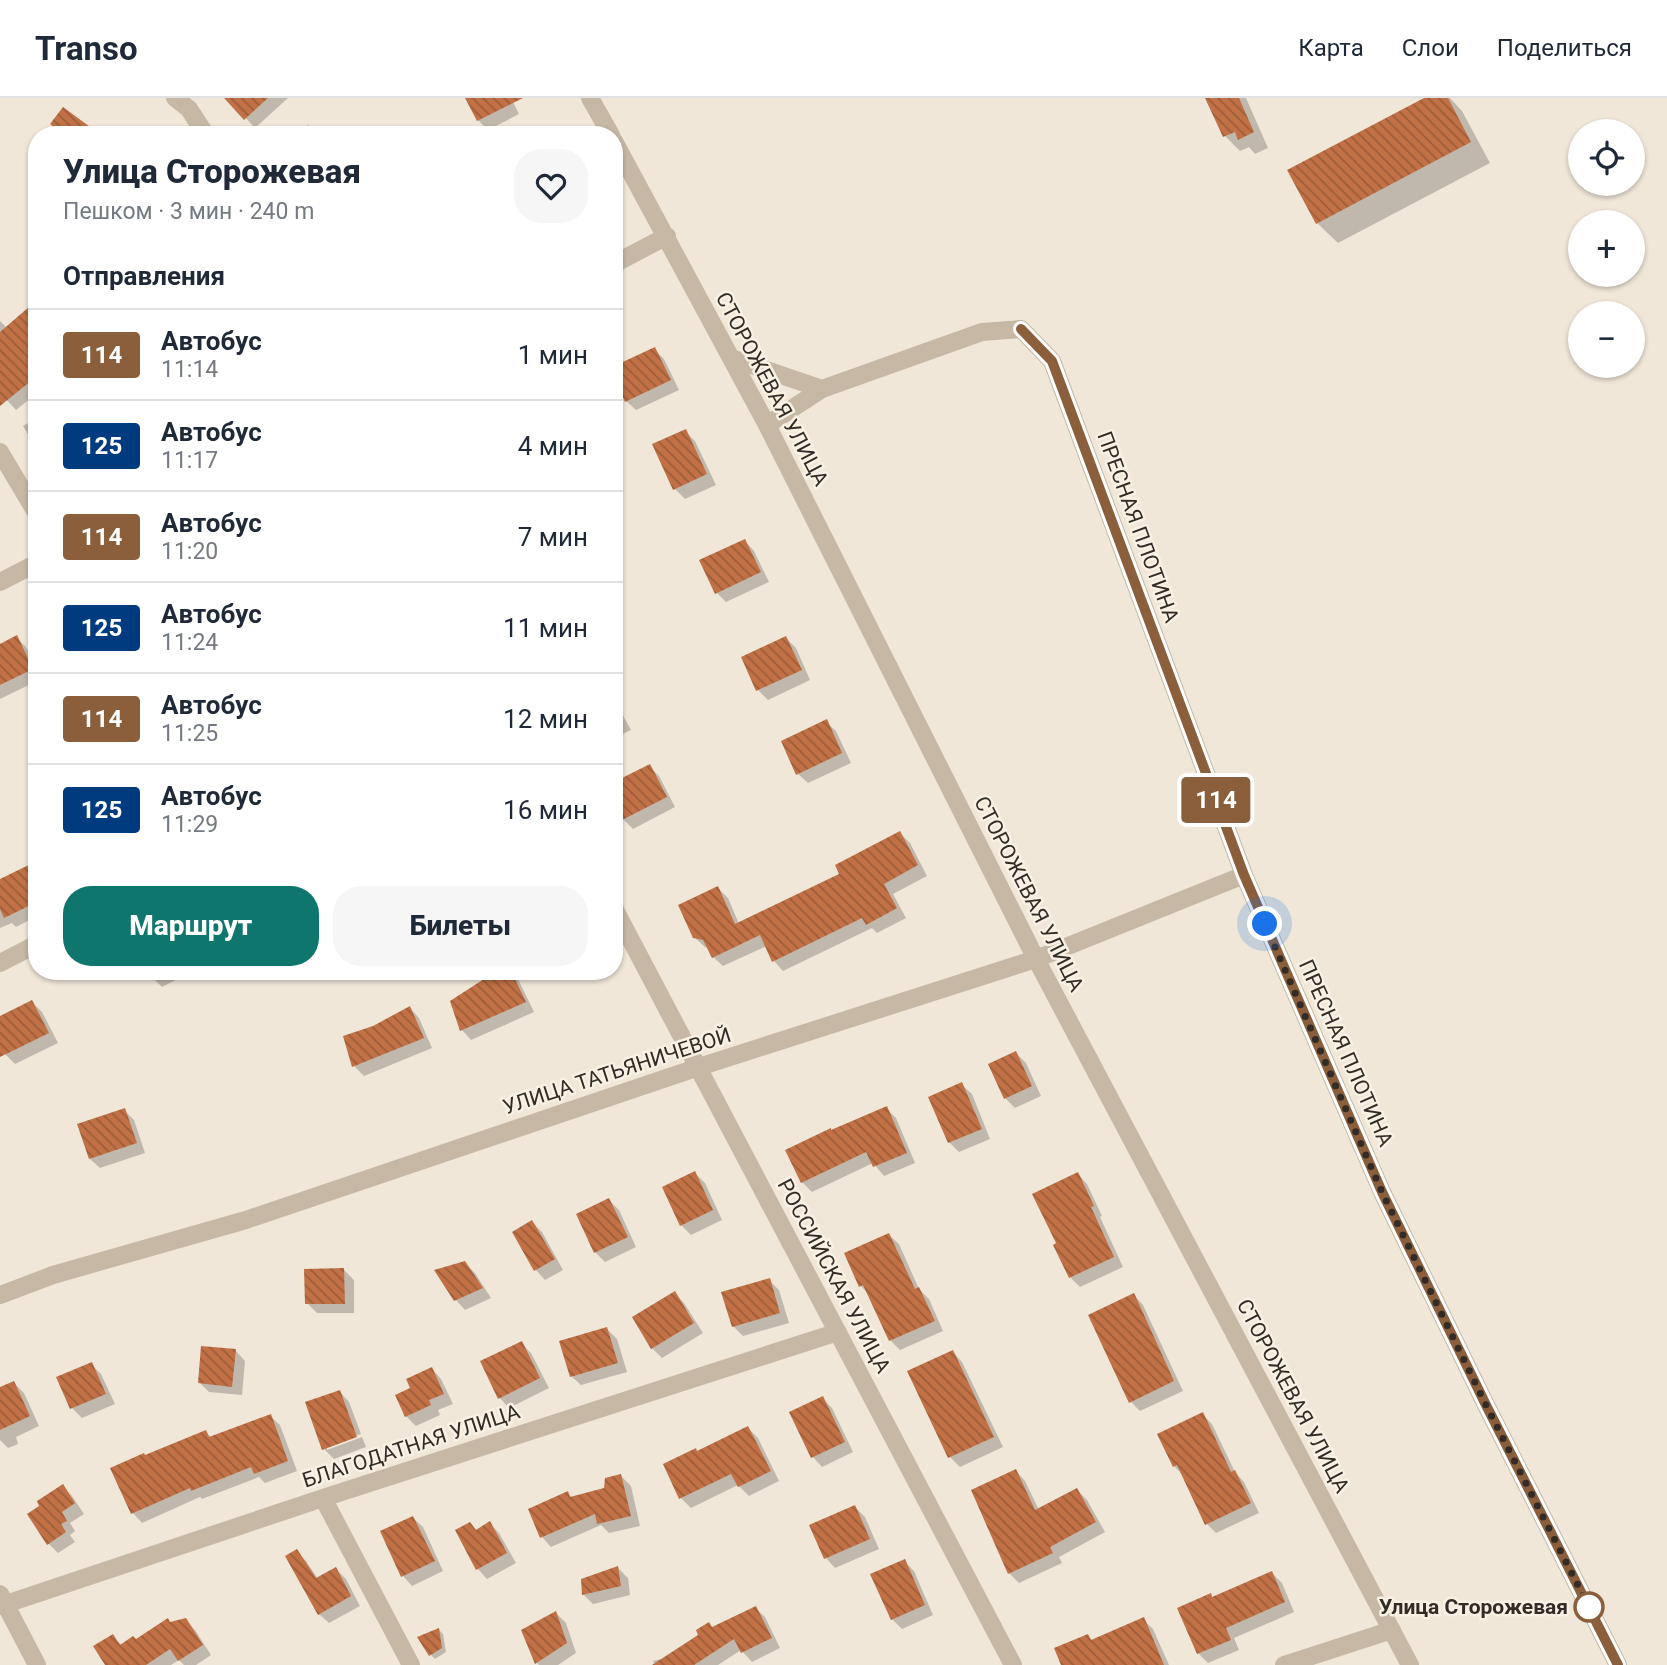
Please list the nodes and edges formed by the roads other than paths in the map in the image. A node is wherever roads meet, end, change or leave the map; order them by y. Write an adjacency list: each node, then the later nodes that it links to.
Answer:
1 (175, 98): 3 (street)
2 (590, 98): 4 (street)
3 (200, 126)
4 (606, 126)
5 (623, 157): 6 (street, СТОРОЖЕВАЯ УЛИЦА)
6 (667, 236): 7 (street); 8 (street, СТОРОЖЕВАЯ УЛИЦА)
7 (623, 259)
8 (731, 358): 9 (street); 10 (street, СТОРОЖЕВАЯ УЛИЦА)
9 (821, 389): 10 (street); 15 (street, ПРЕСНАЯ ПЛОТИНА)
10 (767, 425): 18 (street, СТОРОЖЕВАЯ УЛИЦА)
11 (0, 452): 12 (street)
12 (28, 499)
13 (28, 568): 14 (street)
14 (0, 582)
15 (1244, 875): 18 (street, УЛИЦА ТАТЬЯНИЧЕВОЙ); 31 (street, ПРЕСНАЯ ПЛОТИНА)
16 (623, 925): 20 (street, РОССИЙСКАЯ УЛИЦА)
17 (28, 949): 19 (street)
18 (1036, 959): 20 (street, УЛИЦА ТАТЬЯНИЧЕВОЙ); 25 (street, СТОРОЖЕВАЯ УЛИЦА)
19 (0, 963)
20 (699, 1066): 21 (street, УЛИЦА ТАТЬЯНИЧЕВОЙ); 22 (street, РОССИЙСКАЯ УЛИЦА)
21 (0, 1295)
22 (838, 1332): 23 (street, БЛАГОДАТНАЯ УЛИЦА); 28 (street, РОССИЙСКАЯ УЛИЦА)
23 (323, 1498): 24 (street, БЛАГОДАТНАЯ УЛИЦА); 27 (street)
24 (2, 1601): 26 (street)
25 (1392, 1630): 29 (street); 30 (street, СТОРОЖЕВАЯ УЛИЦА)
26 (37, 1665)
27 (411, 1665)
28 (1013, 1665)
29 (1284, 1665)
30 (1410, 1665)
31 (1618, 1665)

